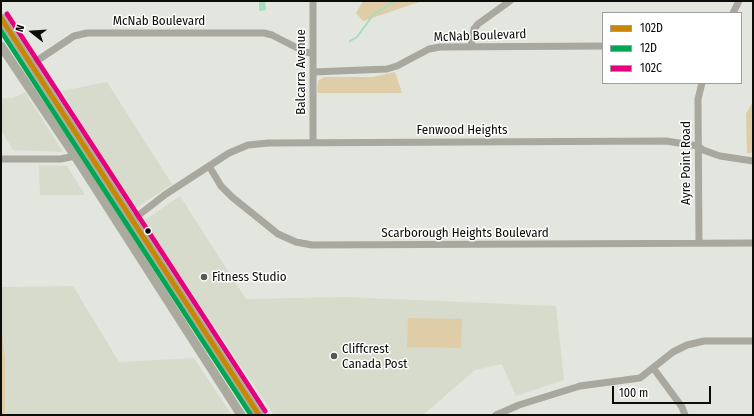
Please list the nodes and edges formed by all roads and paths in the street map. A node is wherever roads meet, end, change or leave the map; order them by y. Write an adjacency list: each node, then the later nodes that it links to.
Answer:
1 (313, 1): 9 (street, Balcarra Avenue)
2 (510, 1): 7 (street)
3 (739, 1): 4 (street)
4 (734, 12)
5 (1, 18): 10 (main road)
6 (1, 46): 15 (main road)
7 (471, 46): 8 (street, McNab Boulevard); 11 (street, McNab Boulevard)
8 (602, 46)
9 (313, 53): 10 (street, McNab Boulevard); 11 (street, Balcarra Avenue)
10 (32, 64): 19 (main road)
11 (314, 72): 13 (street, Balcarra Avenue)
12 (702, 84): 14 (street, Ayre Point Road)
13 (313, 143): 14 (street, Fenwood Heights); 18 (street, Fenwood Heights)
14 (698, 146): 17 (street, Fenwood Heights); 21 (street, Ayre Point Road)
15 (75, 156): 16 (street); 20 (main road)
16 (1, 158)
17 (753, 161)
18 (209, 166): 19 (street, Fenwood Heights); 21 (street, Scarborough Heights Boulevard)
19 (132, 219): 20 (street, Fenwood Heights); 26 (main road)
20 (122, 228): 25 (main road)
21 (699, 243): 22 (street, Scarborough Heights Boulevard)
22 (753, 244)
23 (753, 341): 24 (street)
24 (654, 369): 27 (street); 28 (street)
25 (241, 415)
26 (259, 415)
27 (496, 415)
28 (685, 415)

